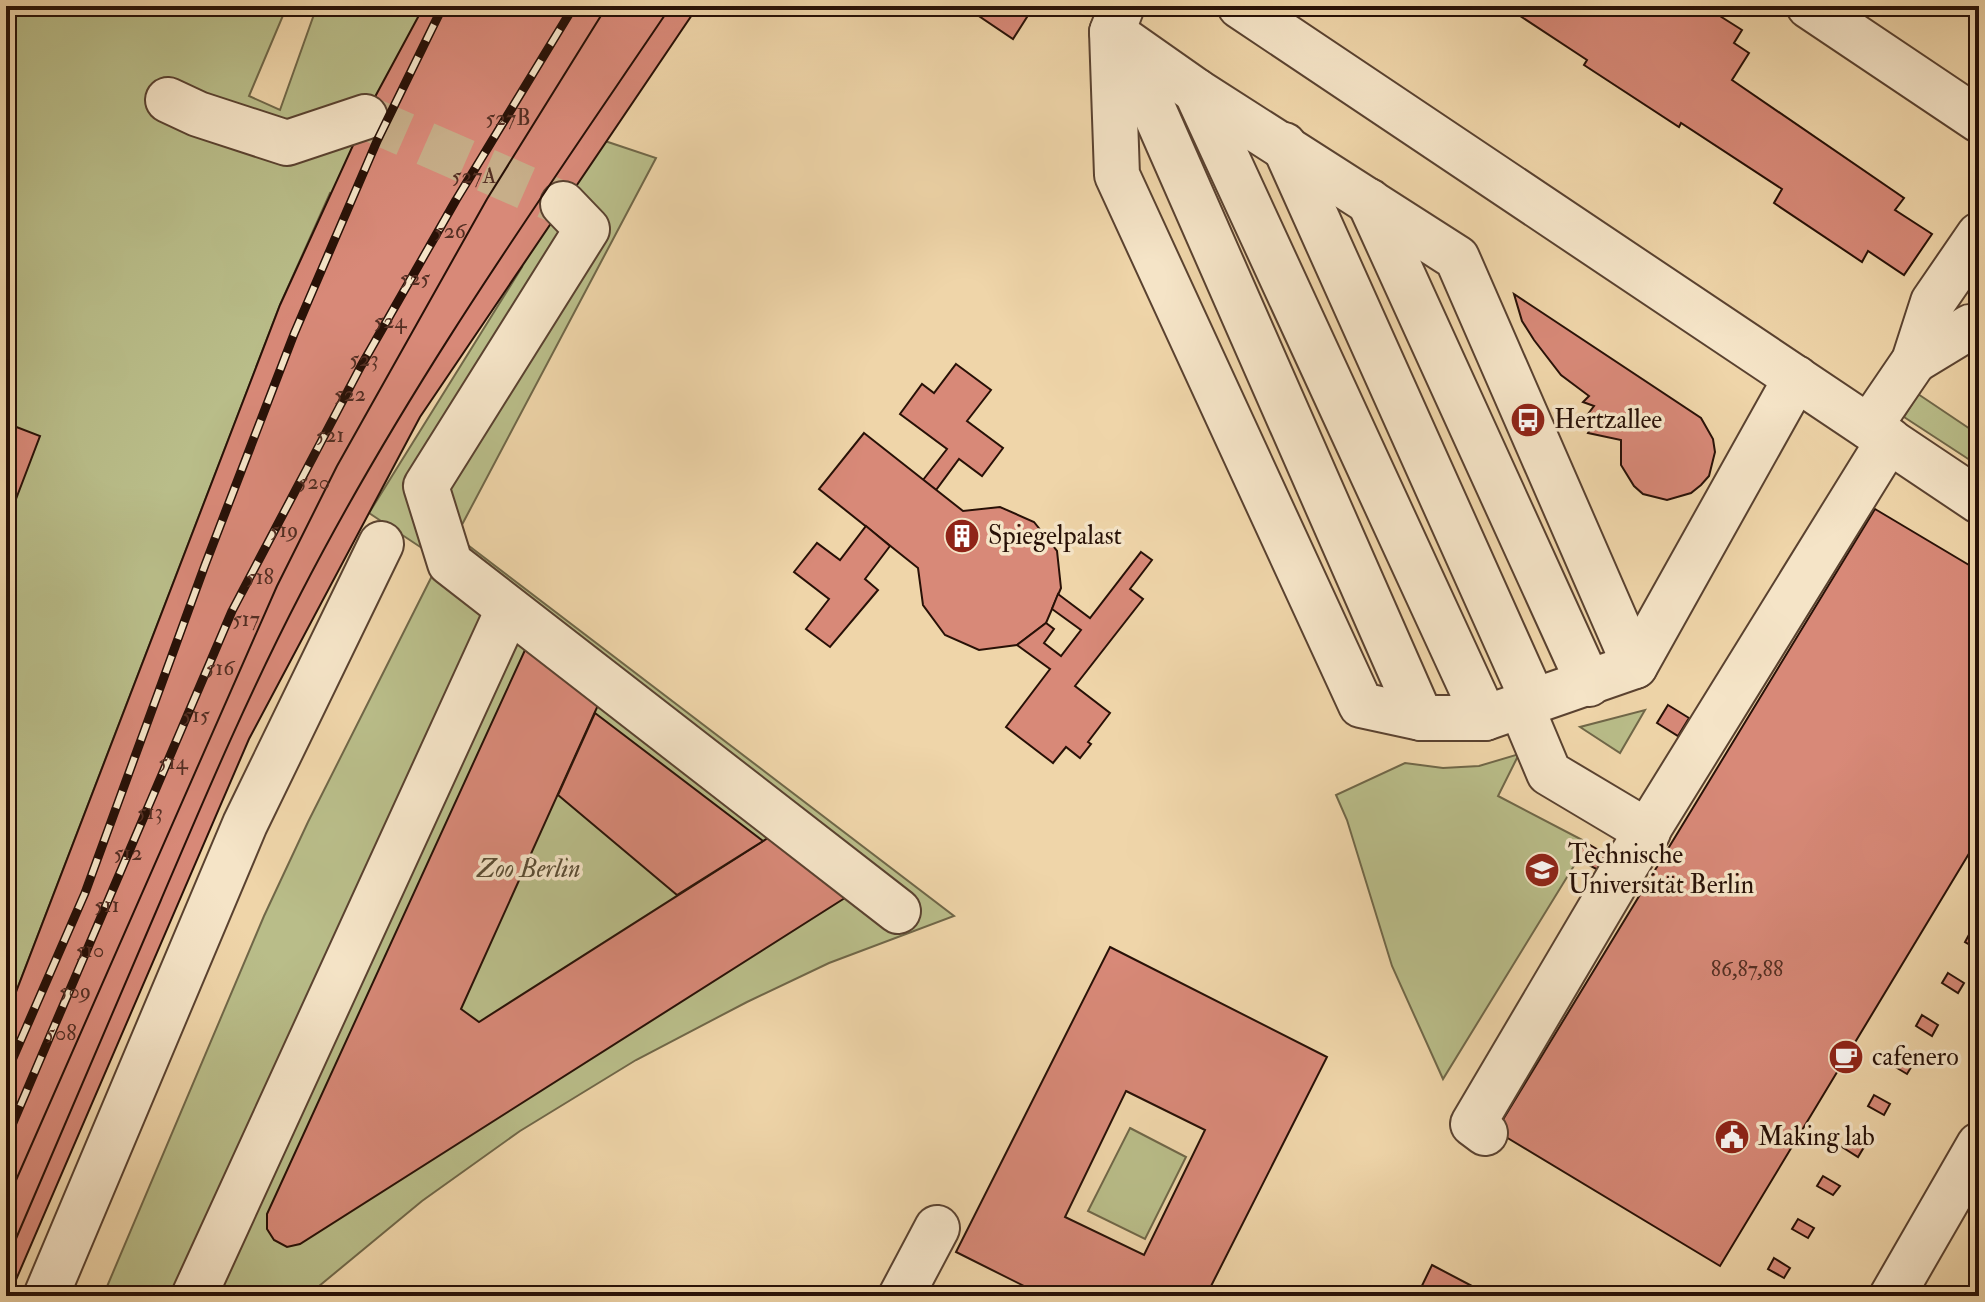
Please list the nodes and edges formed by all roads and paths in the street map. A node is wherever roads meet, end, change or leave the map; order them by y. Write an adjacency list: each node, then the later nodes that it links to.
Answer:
1 (1240, 6): 14 (street)
2 (1809, 6): 7 (street)
3 (1119, 26): 4 (street); 22 (street); 22 (street)
4 (1196, 91): 8 (street); 21 (street)
5 (168, 100): 6 (street)
6 (365, 117)
7 (1979, 120)
8 (1284, 145): 9 (street); 21 (street)
9 (1369, 201): 19 (street); 20 (street)
10 (563, 204): 18 (street)
11 (1979, 235): 13 (street)
12 (1976, 324): 13 (street)
13 (1914, 361): 15 (street)
14 (1814, 390): 15 (street); 19 (street)
15 (1879, 434): 16 (street); 23 (street)
16 (1979, 501)
17 (381, 544): 28 (street)
18 (508, 610): 24 (street); 29 (street)
19 (1635, 666): 20 (street)
20 (1589, 684): 21 (street)
21 (1513, 707): 22 (street); 23 (street)
22 (1421, 718)
23 (1648, 832): 25 (street)
24 (898, 911)
25 (1485, 1133)
26 (1979, 1145): 31 (street)
27 (937, 1228): 30 (street)
28 (46, 1296)
29 (194, 1296)
30 (901, 1296)
31 (1892, 1296)

